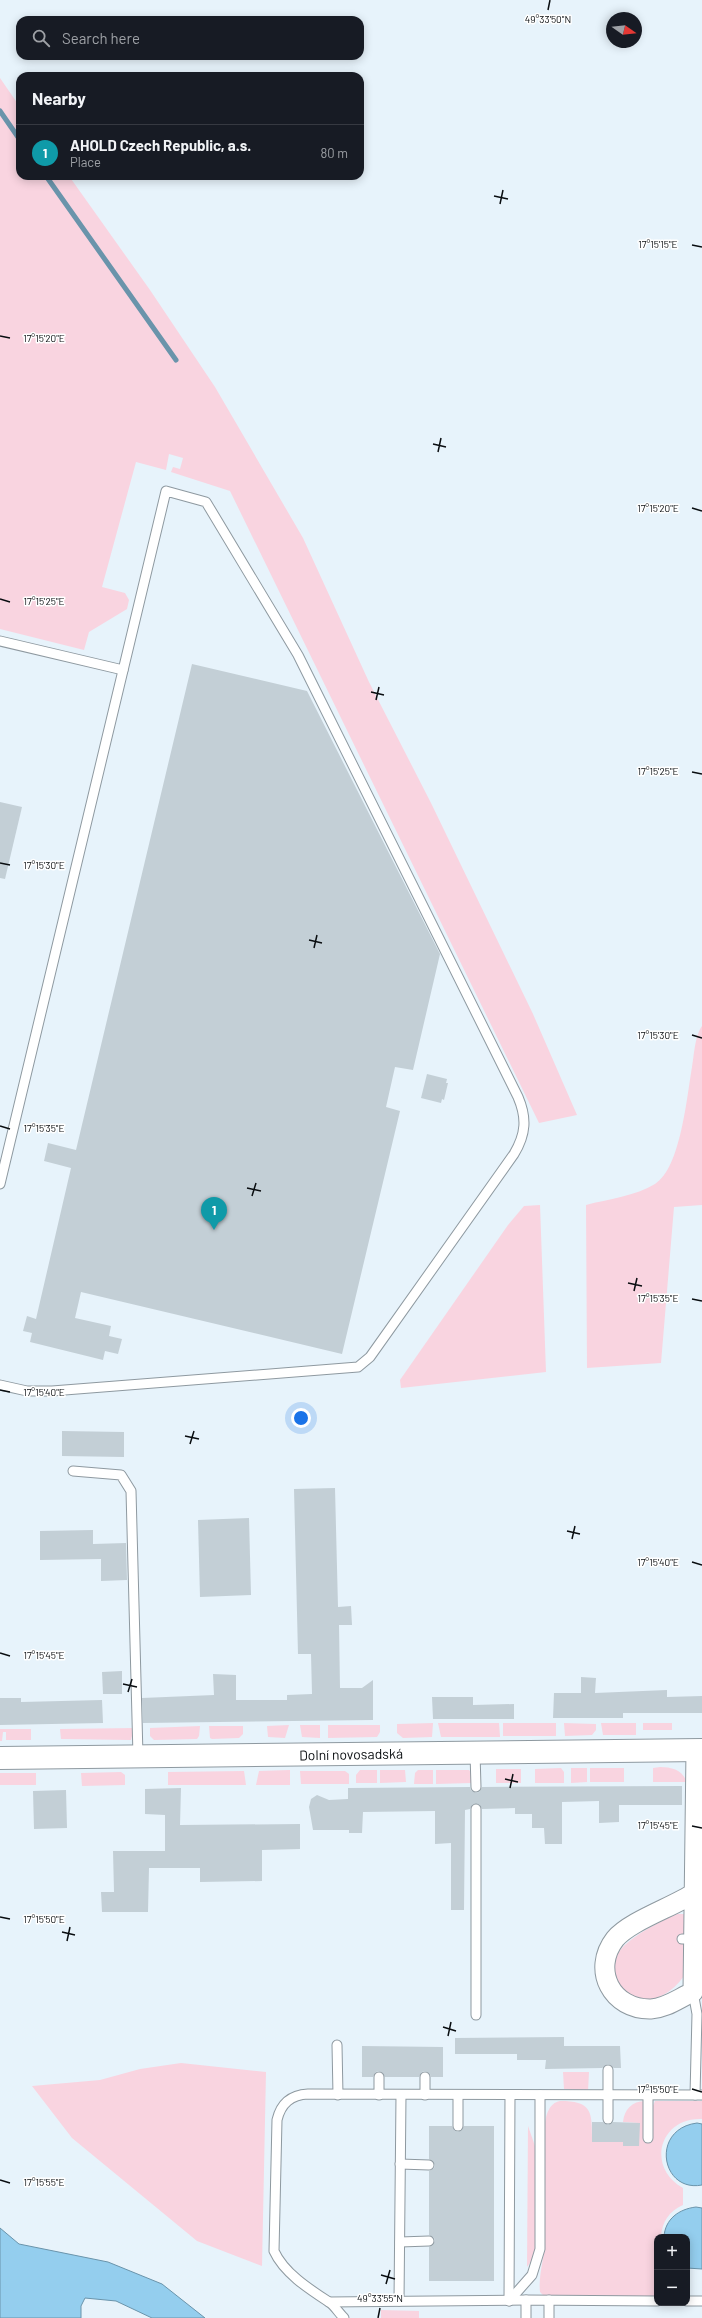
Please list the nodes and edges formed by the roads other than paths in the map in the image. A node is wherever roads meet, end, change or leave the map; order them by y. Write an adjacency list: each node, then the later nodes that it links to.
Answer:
1 (0, 641): 2 (lane)
2 (123, 670): 3 (lane); 4 (lane)
3 (0, 1184)
4 (0, 1385)
5 (73, 1471): 8 (lane)
6 (699, 1750): 7 (main road, Dolní novosadská); 12 (street)
7 (475, 1753): 8 (main road, Dolní novosadská); 10 (lane)
8 (138, 1756): 9 (main road, Dolní novosadská)
9 (0, 1758)
10 (476, 1787)
11 (476, 1809): 14 (lane)
12 (694, 1894): 13 (street); 13 (street)
13 (693, 1992): 28 (lane)
14 (476, 2015)
15 (337, 2044): 19 (lane)
16 (608, 2070): 26 (lane)
17 (379, 2077): 20 (lane)
18 (425, 2077): 22 (lane)
19 (338, 2095): 20 (lane); 43 (lane)
20 (379, 2095): 21 (lane)
21 (401, 2095): 22 (lane); 32 (lane)
22 (425, 2095): 23 (lane)
23 (458, 2095): 24 (lane); 30 (lane)
24 (510, 2095): 25 (lane); 39 (lane)
25 (540, 2095): 26 (lane); 39 (lane)
26 (608, 2095): 27 (lane); 29 (lane)
27 (648, 2095): 28 (lane); 31 (lane)
28 (699, 2095)
29 (608, 2119)
30 (458, 2126)
31 (648, 2138)
32 (400, 2164): 33 (lane); 35 (lane)
33 (429, 2164)
34 (429, 2241): 35 (lane)
35 (400, 2242): 38 (lane)
36 (526, 2300): 37 (lane); 39 (lane); 45 (lane)
37 (549, 2300): 40 (lane); 46 (lane)
38 (399, 2301): 39 (lane); 43 (lane)
39 (509, 2301)
40 (654, 2301)
41 (690, 2301): 42 (lane)
42 (702, 2301)
43 (329, 2302): 44 (lane)
44 (344, 2318)
45 (526, 2318)
46 (549, 2318)

